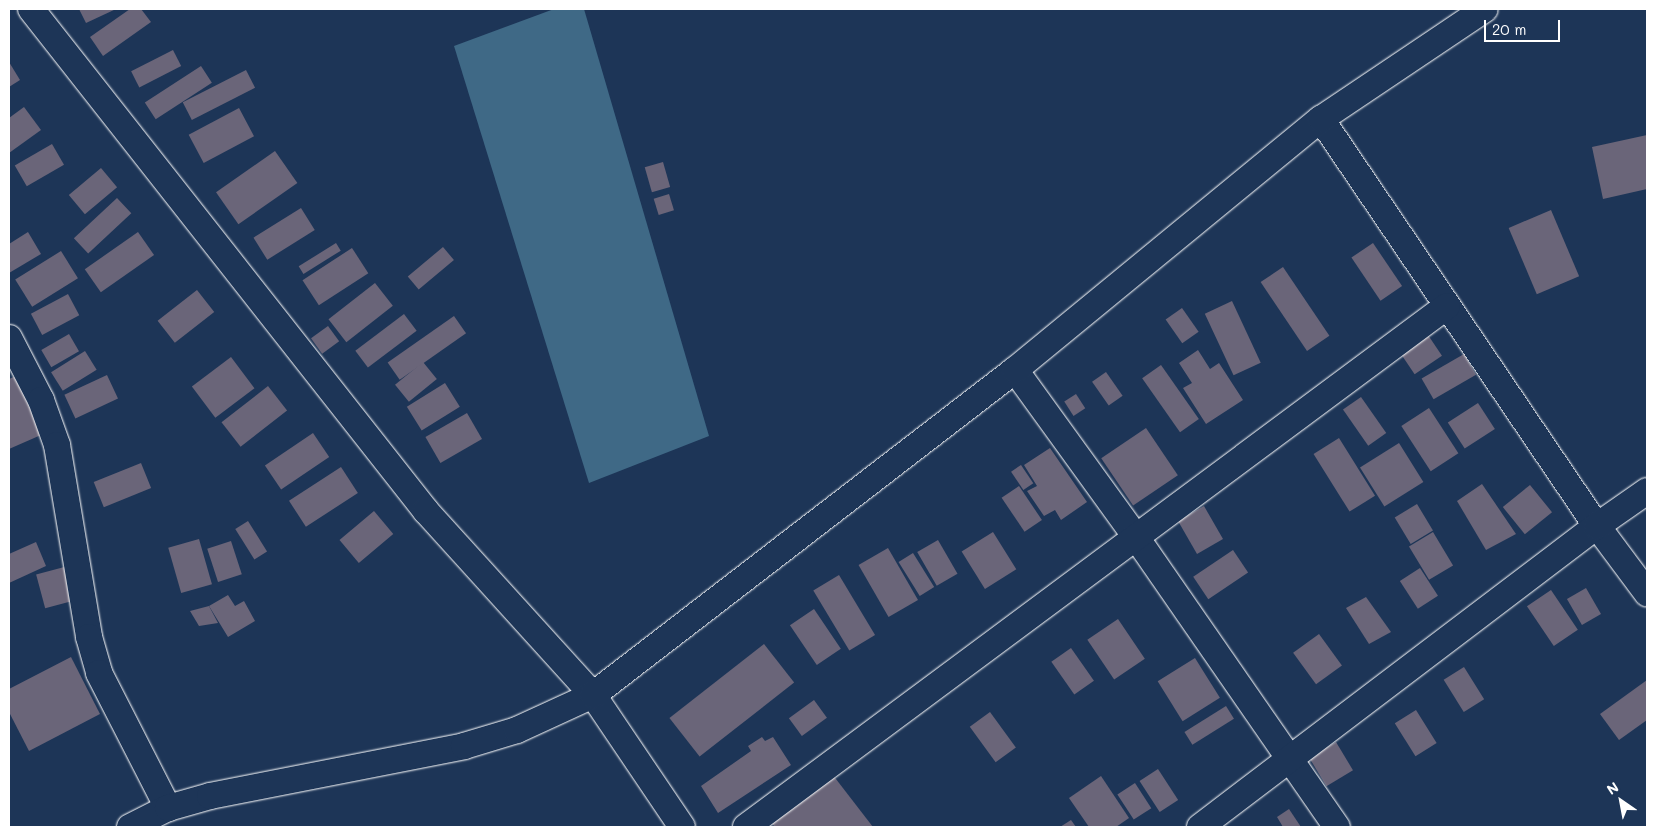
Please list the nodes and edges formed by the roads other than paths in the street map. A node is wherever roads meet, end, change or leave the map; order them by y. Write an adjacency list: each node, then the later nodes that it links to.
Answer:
1 (31, 9): 11 (street)
2 (1485, 9): 3 (street)
3 (1320, 119): 4 (street); 6 (street)
4 (1447, 306): 8 (street); 9 (street)
5 (9, 338): 13 (street)
6 (1015, 370): 9 (street); 11 (street)
7 (1647, 491): 8 (street)
8 (1597, 526): 10 (street); 12 (street)
9 (1136, 537): 12 (street); 16 (street)
10 (1647, 593)
11 (593, 695): 13 (street); 15 (street)
12 (1289, 761): 17 (street); 18 (street)
13 (168, 808): 14 (street)
14 (130, 827)
15 (682, 827)
16 (746, 827)
17 (1200, 827)
18 (1337, 827)

